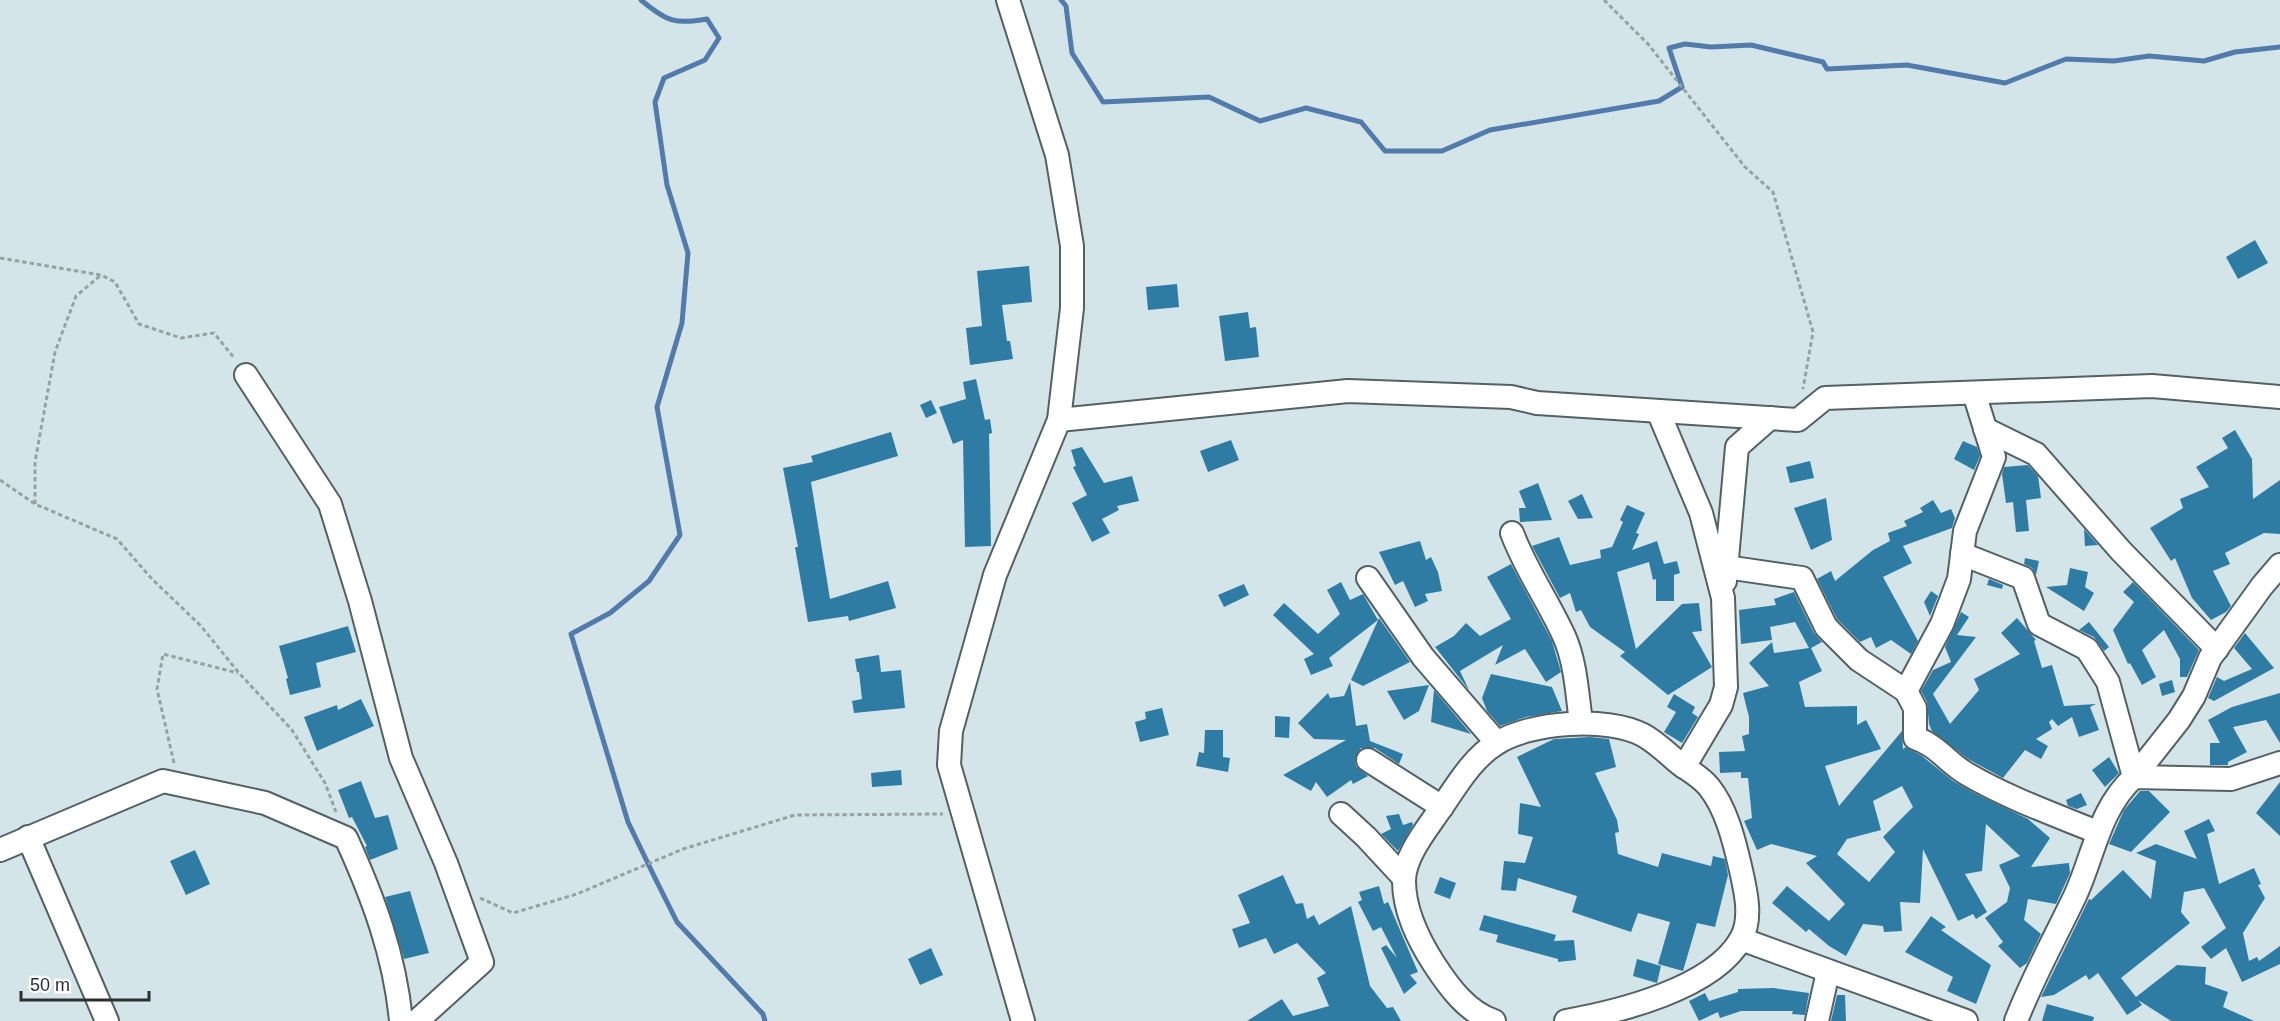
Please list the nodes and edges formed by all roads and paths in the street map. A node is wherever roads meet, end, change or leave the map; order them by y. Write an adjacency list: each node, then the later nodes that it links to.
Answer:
1 (1008, 0): 10 (street)
2 (1604, 0): 11 (path)
3 (0, 258): 4 (path)
4 (101, 274): 5 (path); 14 (path)
5 (246, 375): 39 (street)
6 (1974, 393): 7 (street); 11 (street); 12 (street)
7 (2280, 397)
8 (1658, 411): 9 (street); 10 (street); 20 (street)
9 (1770, 418): 11 (street); 18 (street)
10 (1059, 420): 32 (street)
11 (1798, 420)
12 (1985, 429): 16 (street); 21 (street)
13 (0, 480): 14 (path)
14 (35, 504): 22 (path)
15 (1512, 533): 24 (street)
16 (1962, 554): 23 (street); 29 (street)
17 (2280, 565): 21 (street)
18 (1726, 567): 20 (street); 23 (street)
19 (1368, 578): 25 (street)
20 (1723, 598): 28 (street)
21 (2217, 649): 29 (street)
22 (239, 673): 30 (path); 36 (path)
23 (1906, 691): 34 (street)
24 (1581, 722): 25 (street); 28 (street)
25 (1497, 743): 31 (street)
26 (1368, 760): 31 (street)
27 (2280, 763): 29 (street)
28 (1684, 767): 40 (street)
29 (2134, 777): 34 (street)
30 (179, 784): 35 (street); 36 (street)
31 (1442, 807): 38 (street)
32 (962, 814): 39 (path); 46 (street)
33 (1341, 814): 38 (street)
34 (2097, 832): 51 (street)
35 (28, 837): 37 (street); 43 (street)
36 (346, 838): 44 (street)
37 (0, 850)
38 (1404, 878): 42 (street)
39 (455, 887): 45 (street)
40 (1741, 939): 41 (street); 48 (street)
41 (1828, 972): 49 (street); 50 (street)
42 (1468, 1015): 47 (street)
43 (107, 1021)
44 (401, 1021)
45 (417, 1021)
46 (1023, 1021)
47 (1494, 1021)
48 (1569, 1021)
49 (1817, 1021)
50 (1966, 1021)
51 (2016, 1021)

